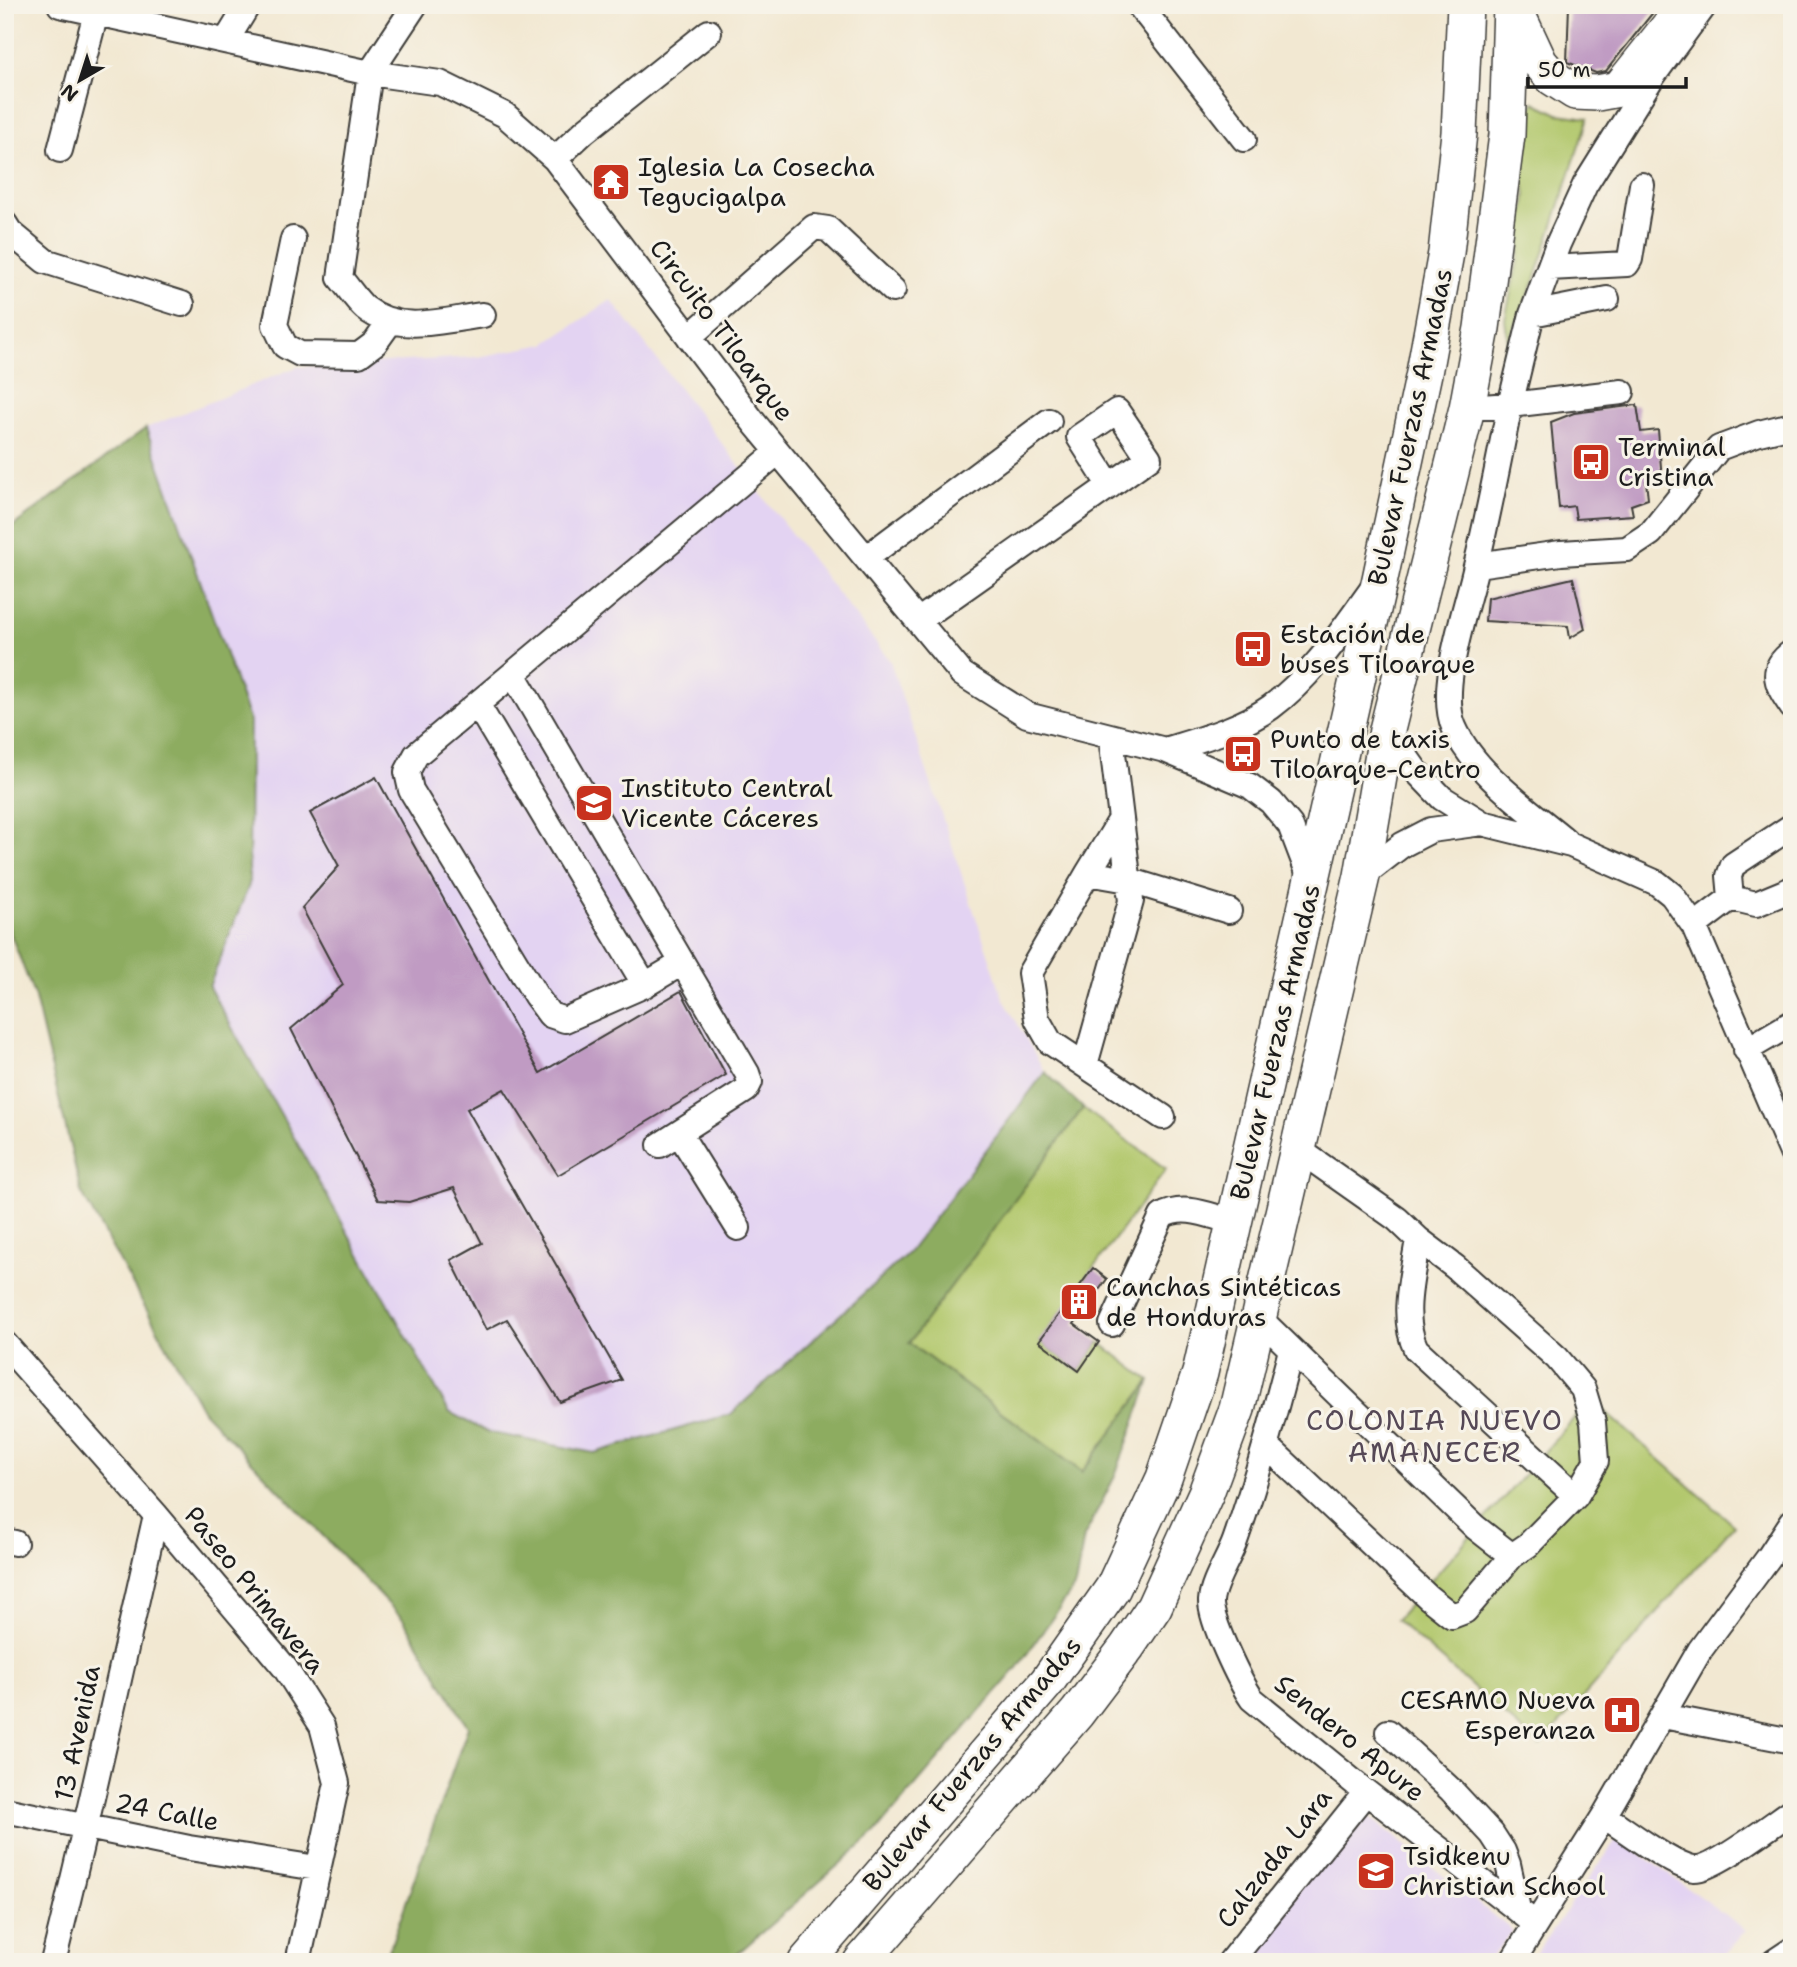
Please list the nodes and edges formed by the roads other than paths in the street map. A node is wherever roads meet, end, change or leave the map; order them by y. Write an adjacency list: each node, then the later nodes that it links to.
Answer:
1 (60, 5): 9 (street, Circuito Tiloarque)
2 (248, 5): 11 (street)
3 (415, 5): 12 (street)
4 (1139, 5): 13 (street)
5 (1465, 5): 36 (highway, Bulevar Fuerzas Armadas)
6 (1512, 5): 7 (highway); 29 (highway, Bulevar Fuerzas Armadas)
7 (1686, 5)
8 (1705, 5): 19 (street)
9 (111, 12): 11 (street, Circuito Tiloarque); 14 (street)
10 (709, 32): 15 (street)
11 (226, 41): 12 (street, Circuito Tiloarque)
12 (370, 72): 15 (street, Circuito Tiloarque); 25 (street)
13 (1244, 139)
14 (60, 150)
15 (555, 159): 26 (street, Circuito Tiloarque)
16 (1642, 185): 19 (street)
17 (5, 224): 22 (street)
18 (293, 239): 25 (street)
19 (1549, 268): 23 (street)
20 (893, 290): 26 (street)
21 (1608, 299): 23 (street)
22 (182, 304)
23 (1532, 314): 28 (street)
24 (483, 315): 25 (street)
25 (390, 322)
26 (689, 337): 32 (street, Circuito Tiloarque)
27 (1622, 392): 28 (street)
28 (1510, 405): 29 (street); 35 (street)
29 (1467, 408): 42 (highway, Bulevar Fuerzas Armadas)
30 (1049, 421): 34 (street)
31 (1792, 425): 35 (street)
32 (778, 452): 34 (street, Circuito Tiloarque); 39 (street)
33 (1110, 486): 37 (street)
34 (866, 558): 37 (street, Circuito Tiloarque)
35 (1477, 565): 48 (street)
36 (1380, 579): 44 (street); 52 (highway, Bulevar Fuerzas Armadas)
37 (918, 621): 43 (street, Circuito Tiloarque)
38 (1792, 652): 41 (street)
39 (513, 674): 40 (street); 57 (street)
40 (477, 704): 58 (street); 58 (street)
41 (1792, 707)
42 (1387, 730): 46 (street); 50 (highway, Bulevar Fuerzas Armadas)
43 (1111, 737): 44 (street, Circuito Tiloarque); 45 (street)
44 (1165, 750): 52 (street, Circuito Tiloarque)
45 (1121, 819): 49 (street); 51 (street)
46 (1482, 823): 48 (street); 50 (street)
47 (1792, 826): 54 (street)
48 (1571, 845): 56 (street)
49 (1088, 873): 51 (street); 61 (street)
50 (1362, 876): 63 (highway, Bulevar Fuerzas Armadas)
51 (1128, 880): 55 (street); 61 (street)
52 (1311, 880): 65 (highway, Bulevar Fuerzas Armadas)
53 (1792, 888): 54 (street)
54 (1731, 898): 56 (street)
55 (1228, 911)
56 (1694, 926): 60 (street)
57 (682, 963): 58 (street); 66 (street)
58 (645, 985)
59 (1792, 1023): 60 (street)
60 (1746, 1050): 64 (street)
61 (1085, 1066): 62 (street)
62 (1163, 1117)
63 (1299, 1150): 67 (street); 68 (highway, Bulevar Fuerzas Armadas)
64 (1792, 1153)
65 (1234, 1222): 69 (street); 90 (highway, Bulevar Fuerzas Armadas)
66 (738, 1228)
67 (1418, 1239): 73 (street); 73 (street)
68 (1258, 1317): 70 (street); 91 (highway, Bulevar Fuerzas Armadas)
69 (1112, 1324)
70 (1291, 1350): 72 (street, Sendero Apure); 76 (street)
71 (9, 1352): 74 (street, Paseo Primavera)
72 (1266, 1445): 76 (street); 80 (street, Sendero Apure)
73 (1576, 1496): 76 (street)
74 (156, 1515): 84 (street, 13 Avenida); 85 (street, Paseo Primavera)
75 (1792, 1522): 77 (street)
76 (1512, 1556)
77 (1663, 1716): 79 (street); 83 (street)
78 (1388, 1732): 86 (street)
79 (1792, 1741)
80 (1366, 1792): 86 (street, Sendero Apure); 92 (street, Calzada Lara)
81 (5, 1810): 84 (street, 24 Calle)
82 (1792, 1811): 83 (street)
83 (1604, 1816): 86 (street)
84 (87, 1827): 85 (street, 24 Calle); 88 (street, 13 Avenida)
85 (317, 1868): 89 (street, Paseo Primavera)
86 (1527, 1916): 93 (street)
87 (1792, 1950): 94 (street)
88 (53, 1962)
89 (298, 1962)
90 (806, 1962)
91 (861, 1962)
92 (1230, 1962)
93 (1513, 1962)
94 (1774, 1962)

